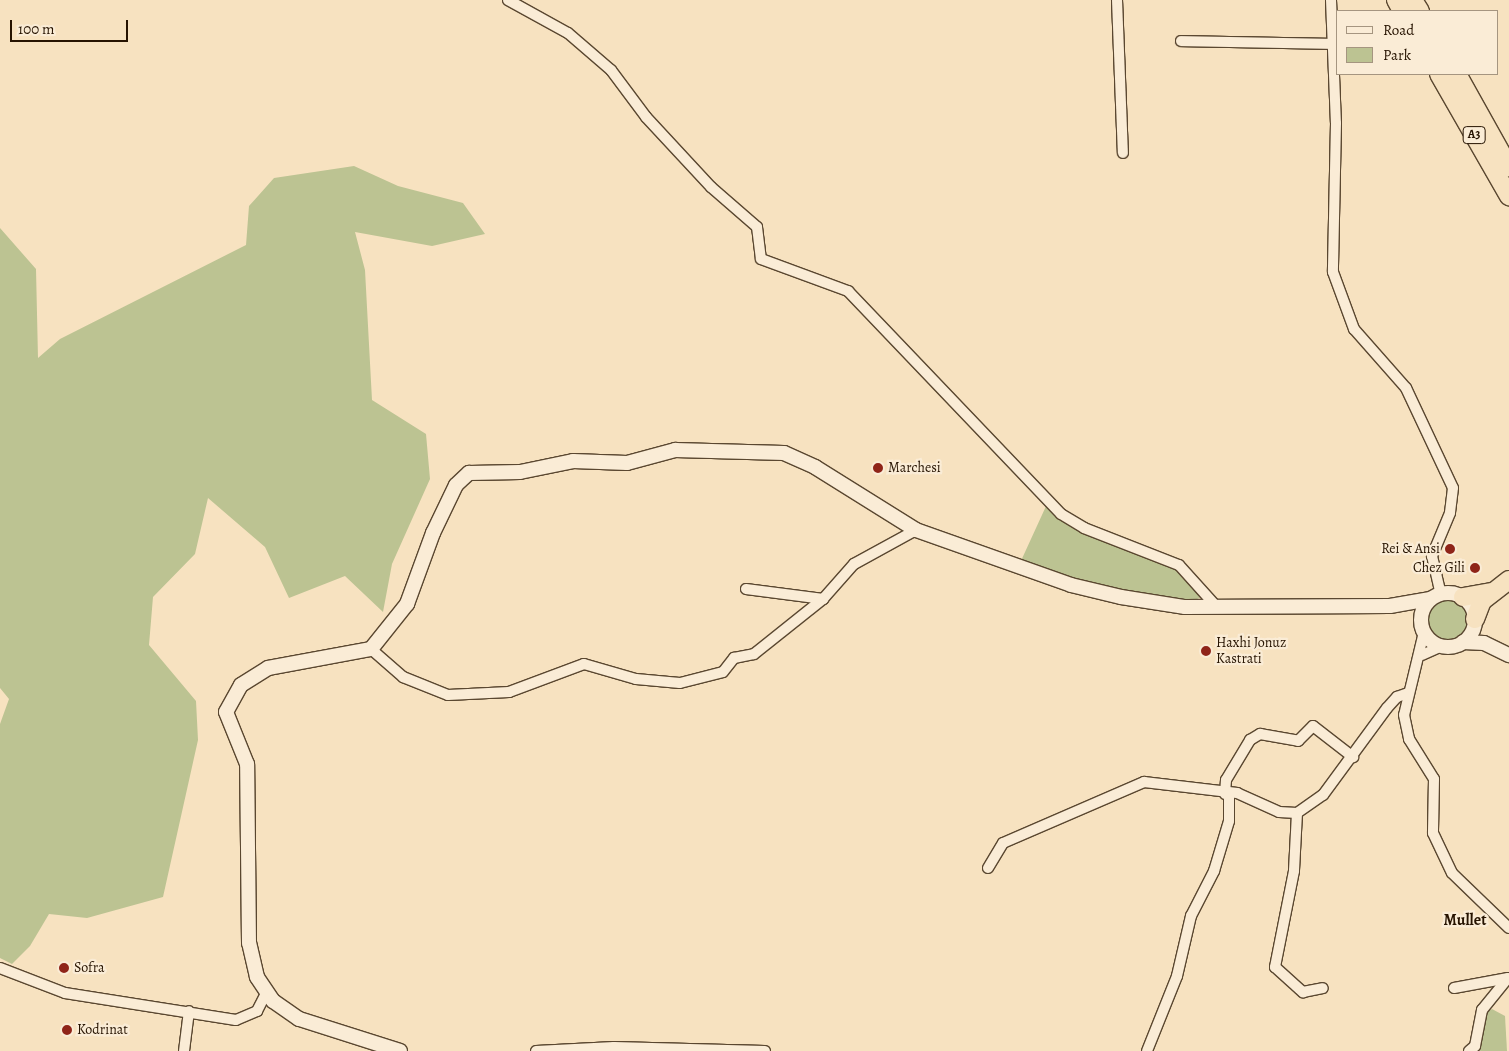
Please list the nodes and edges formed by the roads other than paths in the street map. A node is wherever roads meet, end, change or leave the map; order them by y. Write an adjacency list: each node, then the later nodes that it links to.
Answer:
1 (508, 0): 18 (street)
2 (1117, 0): 8 (street)
3 (1331, 0): 5 (street)
4 (1181, 41): 5 (street)
5 (1332, 44): 15 (street)
6 (1439, 75): 10 (highway, A3)
7 (1458, 75): 9 (highway, A3)
8 (1123, 153)
9 (1509, 167)
10 (1509, 196)
11 (916, 530): 17 (street); 18 (main road); 25 (main road)
12 (1509, 580): 14 (highway)
13 (746, 589): 17 (street)
14 (1490, 592): 16 (highway); 20 (highway)
15 (1435, 596): 16 (main road); 19 (main road); 21 (main road)
16 (1462, 597): 20 (main road)
17 (823, 599): 25 (street)
18 (1215, 605): 19 (main road)
19 (1390, 606): 21 (main road)
20 (1475, 622): 22 (main road); 24 (main road)
21 (1423, 626): 23 (main road); 26 (street)
22 (1463, 642): 23 (main road); 24 (main road)
23 (1442, 646): 26 (street)
24 (1494, 647): 27 (main road)
25 (371, 649): 38 (main road)
26 (1422, 655): 28 (street)
27 (1509, 655)
28 (1408, 693): 29 (street); 33 (street)
29 (1353, 757): 30 (street); 31 (street)
30 (1227, 794): 31 (street); 32 (street); 44 (street)
31 (1297, 813): 36 (street)
32 (988, 868)
33 (1509, 928)
34 (0, 968): 39 (street)
35 (1509, 978): 37 (street); 45 (street)
36 (1323, 988)
37 (1454, 988)
38 (266, 994): 39 (street); 41 (main road)
39 (190, 1011): 40 (street)
40 (184, 1051)
41 (400, 1051)
42 (536, 1051): 43 (street)
43 (765, 1051)
44 (1147, 1051)
45 (1469, 1051)

